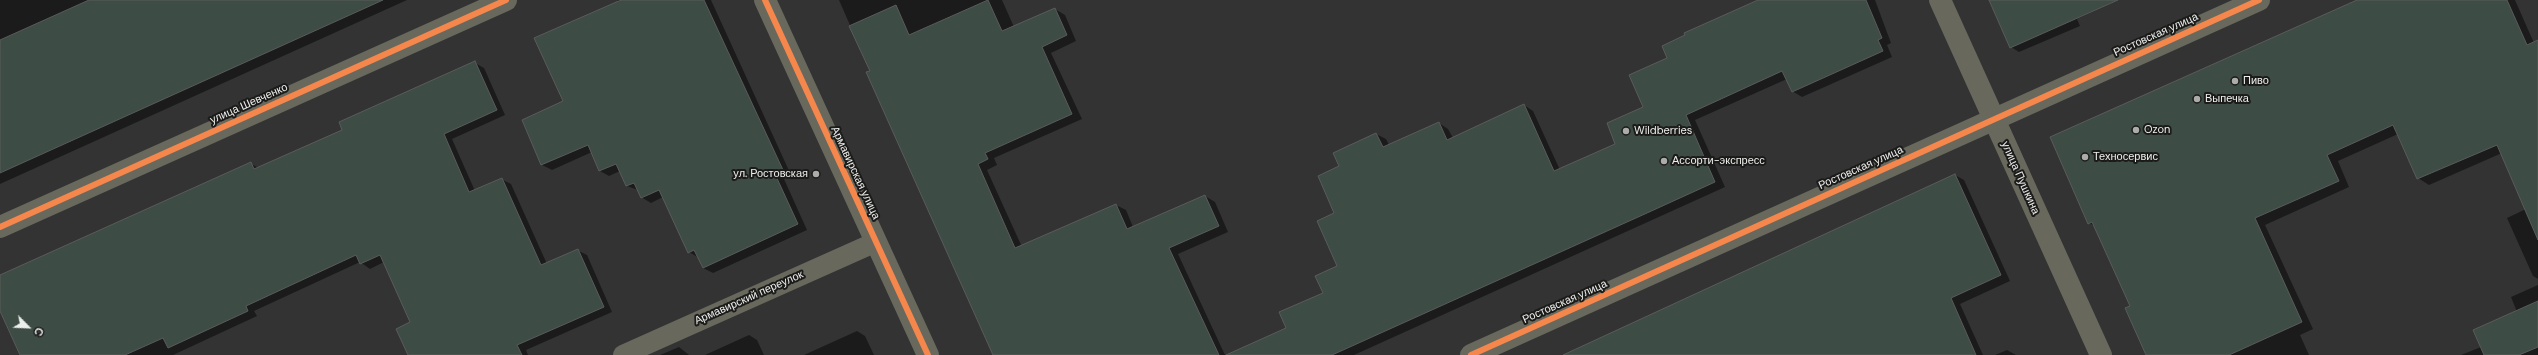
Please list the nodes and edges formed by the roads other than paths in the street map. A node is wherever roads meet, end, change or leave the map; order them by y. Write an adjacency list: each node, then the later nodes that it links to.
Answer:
1 (506, 0): 6 (street, улица Шевченко)
2 (764, 0): 7 (street, Армавирская улица)
3 (1940, 0): 5 (street, улица Пушкина)
4 (2258, 0): 5 (street, Ростовская улица)
5 (1994, 119): 10 (street, Ростовская улица); 11 (street, улица Пушкина)
6 (0, 227)
7 (876, 242): 8 (lane, Армавирский переулок); 9 (street, Армавирская улица)
8 (623, 355)
9 (928, 355)
10 (1471, 355)
11 (2101, 355)

